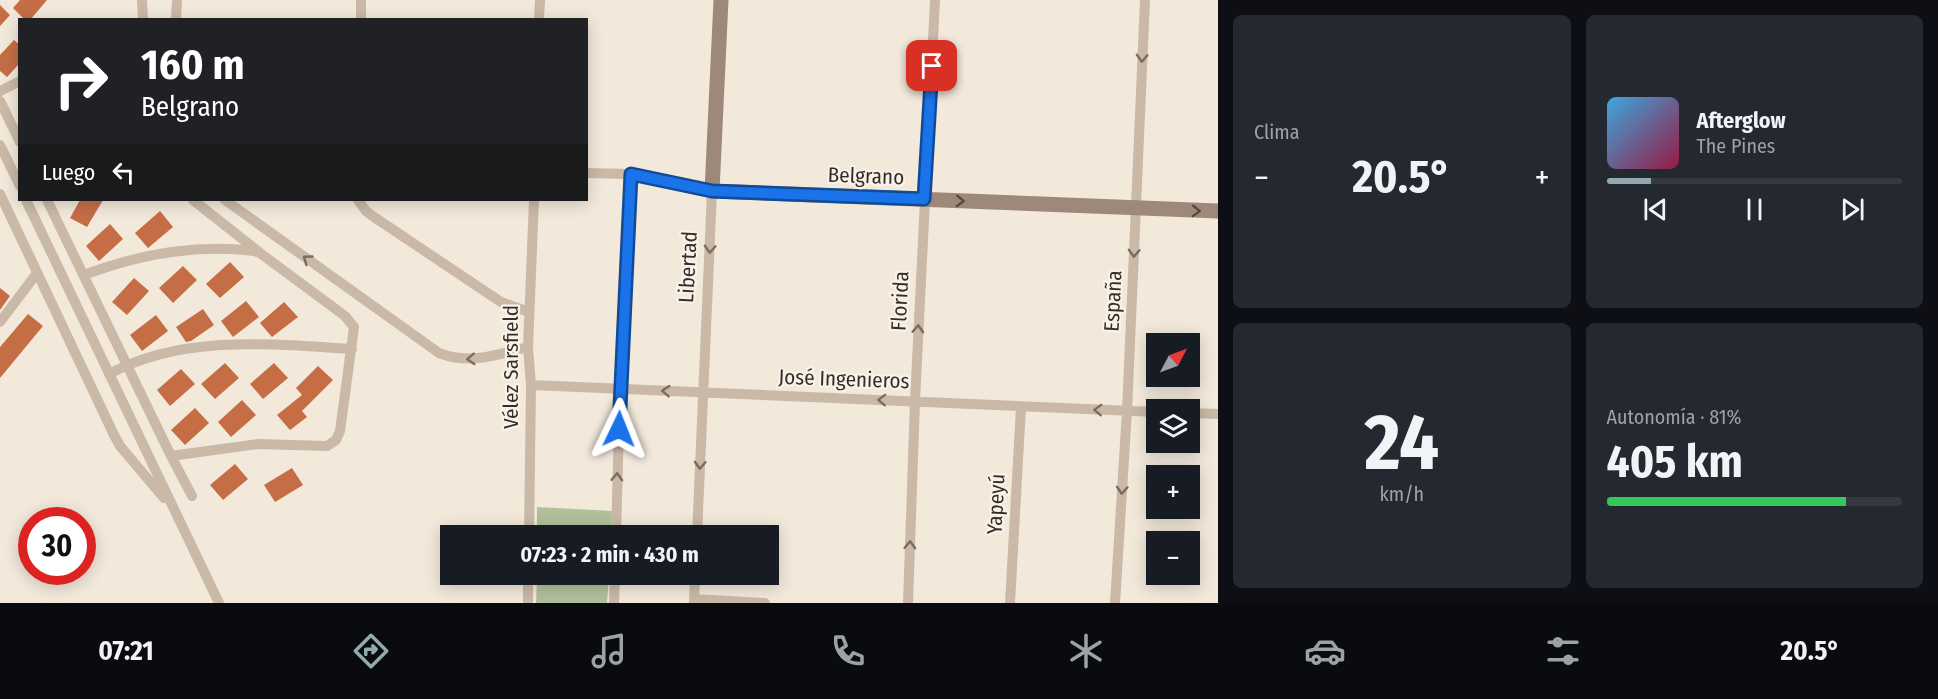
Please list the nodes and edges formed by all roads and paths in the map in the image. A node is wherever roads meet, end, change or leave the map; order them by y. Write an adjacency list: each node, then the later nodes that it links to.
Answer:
1 (142, 0): 8 (street)
2 (177, 0): 9 (street)
3 (361, 0): 10 (street)
4 (540, 0): 11 (street)
5 (721, 0): 20 (main road, Libertad)
6 (935, 0): 22 (street, Florida)
7 (1145, 0): 29 (street, España, one-way to 29)
8 (143, 18)
9 (176, 18)
10 (361, 18)
11 (540, 18)
12 (18, 82): 13 (street)
13 (0, 91)
14 (0, 101): 15 (street)
15 (18, 138)
16 (0, 145): 19 (street)
17 (588, 173): 18 (street, Belgrano)
18 (631, 174): 20 (street, Belgrano); 41 (street)
19 (18, 182)
20 (712, 191): 22 (main road, Belgrano); 42 (street, Libertad, one-way to 42)
21 (0, 194): 32 (street)
22 (924, 199): 29 (main road, Belgrano, one-way to 29); 43 (street, Florida, one-way to 22)
23 (26, 201): 39 (street)
24 (47, 201): 33 (street)
25 (195, 201): 31 (street)
26 (226, 201): 36 (street, one-way to 26)
27 (359, 201): 34 (street)
28 (534, 201): 34 (street, Vélez Sarsfield)
29 (1136, 208): 30 (main road, Belgrano, one-way to 30); 45 (street, España, one-way to 45)
30 (1218, 212)
31 (260, 253): 33 (street); 37 (street)
32 (37, 273): 35 (street); 51 (street)
33 (84, 275): 38 (street)
34 (529, 312): 36 (street, Vélez Sarsfield)
35 (0, 321)
36 (528, 347): 40 (street, Vélez Sarsfield)
37 (352, 349): 38 (street); 49 (street)
38 (126, 365): 39 (street); 49 (street)
39 (109, 374): 51 (street)
40 (531, 385): 41 (street, José Ingenieros); 52 (street, Vélez Sarsfield)
41 (620, 388): 42 (street, José Ingenieros, one-way to 41); 53 (street, one-way to 41)
42 (703, 393): 43 (street, José Ingenieros, one-way to 42); 54 (street, Libertad, one-way to 54)
43 (915, 401): 44 (street, José Ingenieros); 63 (street, Florida, one-way to 43)
44 (1021, 407): 45 (street, José Ingenieros, one-way to 44); 64 (street, Yapeyú)
45 (1127, 411): 46 (street, José Ingenieros); 65 (street, España, one-way to 65)
46 (1146, 412)
47 (1200, 413): 48 (street)
48 (1218, 414)
49 (171, 456): 50 (street)
50 (192, 496)
51 (173, 509): 59 (street)
52 (529, 525)
53 (616, 525)
54 (697, 525)
55 (528, 585): 60 (street)
56 (615, 585): 61 (street)
57 (695, 585): 58 (street)
58 (694, 601): 62 (street)
59 (219, 603)
60 (528, 603)
61 (614, 603)
62 (765, 603)
63 (908, 603)
64 (1010, 603)
65 (1115, 603)

